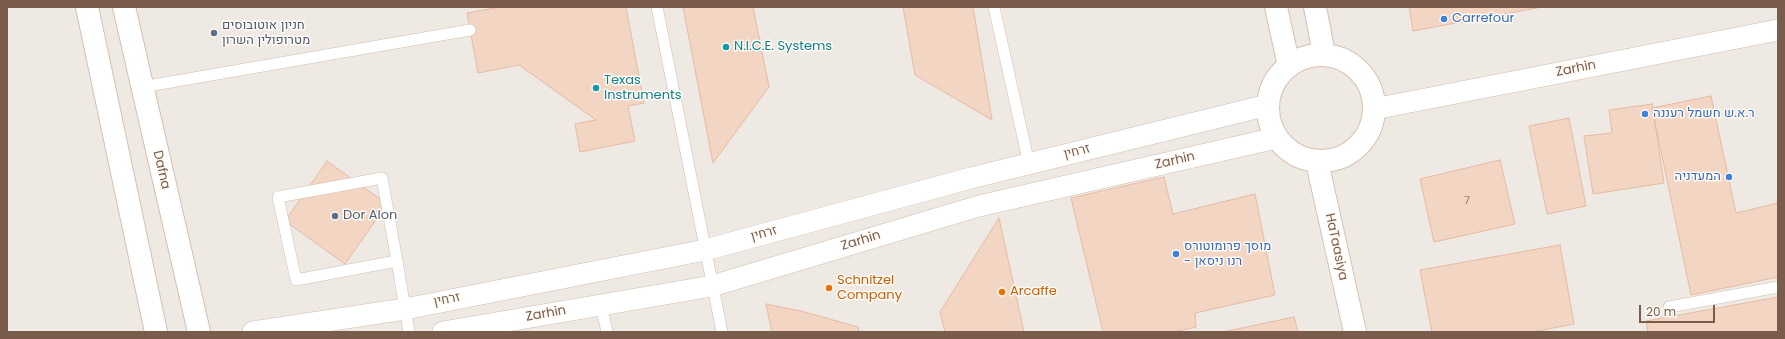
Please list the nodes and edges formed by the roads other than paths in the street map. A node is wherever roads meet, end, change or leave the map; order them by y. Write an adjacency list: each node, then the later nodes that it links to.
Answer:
1 (87, 7): 24 (street)
2 (124, 7): 11 (street, Dafna)
3 (657, 7): 17 (lane)
4 (994, 7): 16 (lane)
5 (1276, 7): 10 (street)
6 (1316, 7): 9 (street)
7 (470, 30): 11 (lane)
8 (1778, 30): 13 (street, Zarhin)
9 (1324, 54): 10 (street); 13 (street)
10 (1289, 66): 12 (street)
11 (142, 87): 25 (street, Dafna)
12 (1268, 105): 14 (street); 16 (street, זרחין)
13 (1374, 109): 15 (street)
14 (1276, 138): 15 (street); 19 (street, Zarhin)
15 (1317, 162): 31 (street, HaTaasiya)
16 (1029, 164): 17 (street, זרחין)
17 (705, 250): 19 (lane); 23 (street, זרחין)
18 (397, 262): 18 (lane); 23 (lane)
19 (712, 286): 21 (street, Zarhin); 30 (lane)
20 (1778, 287): 22 (lane)
21 (601, 304): 28 (street, Zarhin); 29 (lane)
22 (1669, 307)
23 (405, 309): 26 (street, זרחין); 27 (lane)
24 (156, 332)
25 (199, 332)
26 (253, 332)
27 (409, 332)
28 (443, 332)
29 (606, 332)
30 (722, 332)
31 (1354, 332)

